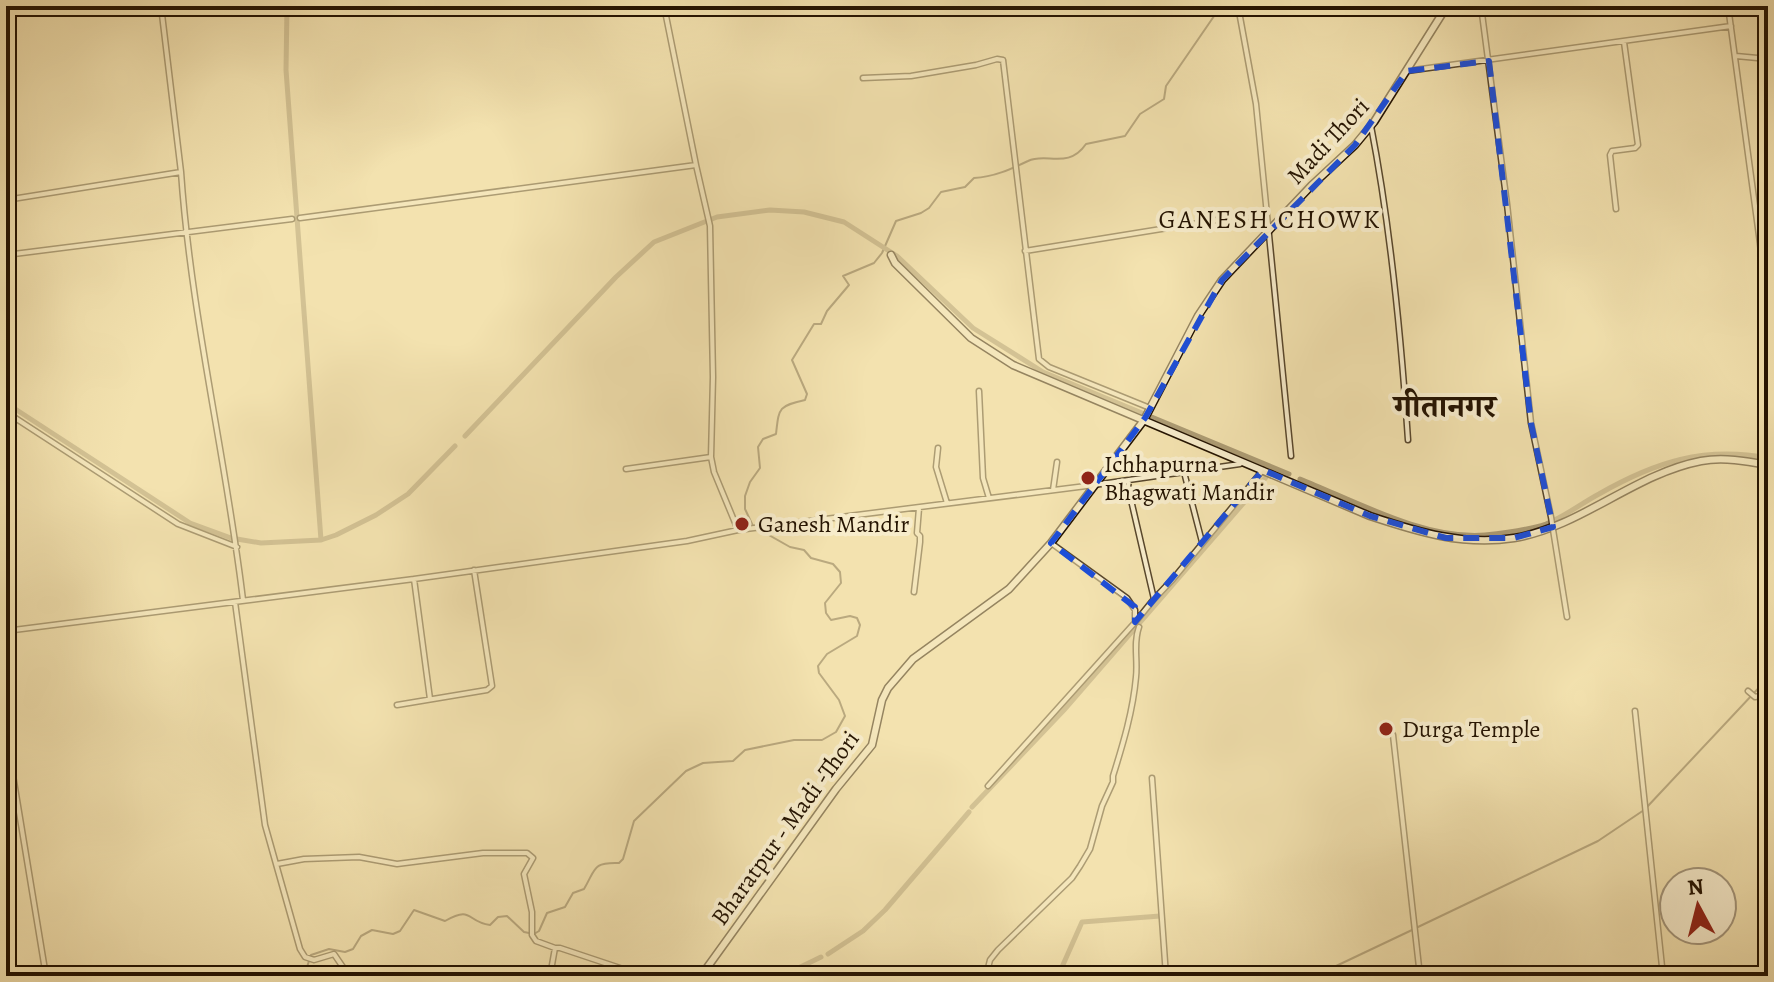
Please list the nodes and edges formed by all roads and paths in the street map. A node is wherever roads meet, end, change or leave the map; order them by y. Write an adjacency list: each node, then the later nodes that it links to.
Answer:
1 (161, 6): 16 (street)
2 (664, 6): 15 (street)
3 (1238, 6): 19 (street)
4 (1447, 6): 12 (main road, Madi Thori)
5 (1481, 6): 11 (street)
6 (1728, 6): 7 (street)
7 (1731, 26): 8 (street); 9 (street)
8 (1623, 42): 11 (street); 18 (street)
9 (1736, 56): 10 (street); 27 (street)
10 (1768, 59)
11 (1489, 61): 12 (street); 48 (street)
12 (1407, 71): 14 (main road, Madi Thori)
13 (863, 78): 24 (street)
14 (1371, 126): 22 (main road, Madi Thori); 32 (street)
15 (696, 165): 20 (street); 35 (street)
16 (181, 172): 17 (street); 23 (street)
17 (6, 200)
18 (1616, 209)
19 (1266, 216): 22 (street); 24 (street)
20 (300, 218)
21 (292, 219): 23 (street)
22 (1268, 230): 31 (main road, Madi Thori); 34 (street)
23 (185, 231): 25 (street); 52 (street)
24 (1025, 251): 31 (street)
25 (6, 255)
26 (891, 255): 31 (main road)
27 (1767, 296): 28 (street)
28 (1768, 325)
29 (979, 391): 45 (street)
30 (6, 412): 52 (street)
31 (1147, 415): 37 (main road); 43 (main road, Bharatpur - Madi -Thori)
32 (1408, 440)
33 (938, 448): 46 (street)
34 (1291, 456)
35 (711, 457): 39 (street); 49 (street)
36 (1057, 462): 44 (street)
37 (1247, 463): 40 (main road); 41 (street)
38 (1768, 465): 48 (main road)
39 (626, 469)
40 (1263, 470): 48 (main road); 50 (street)
41 (1184, 472): 42 (street); 50 (street)
42 (1129, 480): 43 (street); 56 (street)
43 (1094, 485): 44 (street); 51 (main road, Bharatpur - Madi -Thori)
44 (1053, 490): 45 (street)
45 (989, 498): 46 (street)
46 (947, 503): 47 (street)
47 (919, 508): 49 (street); 55 (street)
48 (1552, 527): 59 (street)
49 (738, 530): 53 (street)
50 (1202, 542): 56 (street)
51 (1051, 543): 60 (street); 78 (main road, Bharatpur - Madi -Thori)
52 (236, 545): 57 (street)
53 (474, 570): 54 (street); 65 (street)
54 (414, 579): 57 (street); 65 (street)
55 (914, 592)
56 (1154, 599): 60 (street)
57 (243, 601): 58 (street)
58 (235, 602): 62 (street); 72 (street)
59 (1567, 617)
60 (1138, 619): 71 (street)
61 (1139, 627): 79 (street)
62 (6, 631)
63 (1748, 691): 64 (street)
64 (1768, 694)
65 (430, 699): 66 (street)
66 (397, 705)
67 (1635, 711): 82 (street)
68 (6, 733): 74 (street)
69 (1393, 735): 81 (street)
70 (1152, 778): 80 (street)
71 (988, 786)
72 (277, 864): 73 (street); 75 (street)
73 (555, 948): 76 (street); 77 (street)
74 (46, 976)
75 (349, 976)
76 (550, 976)
77 (644, 976)
78 (701, 976)
79 (986, 976)
80 (1166, 976)
81 (1420, 976)
82 (1663, 976)

